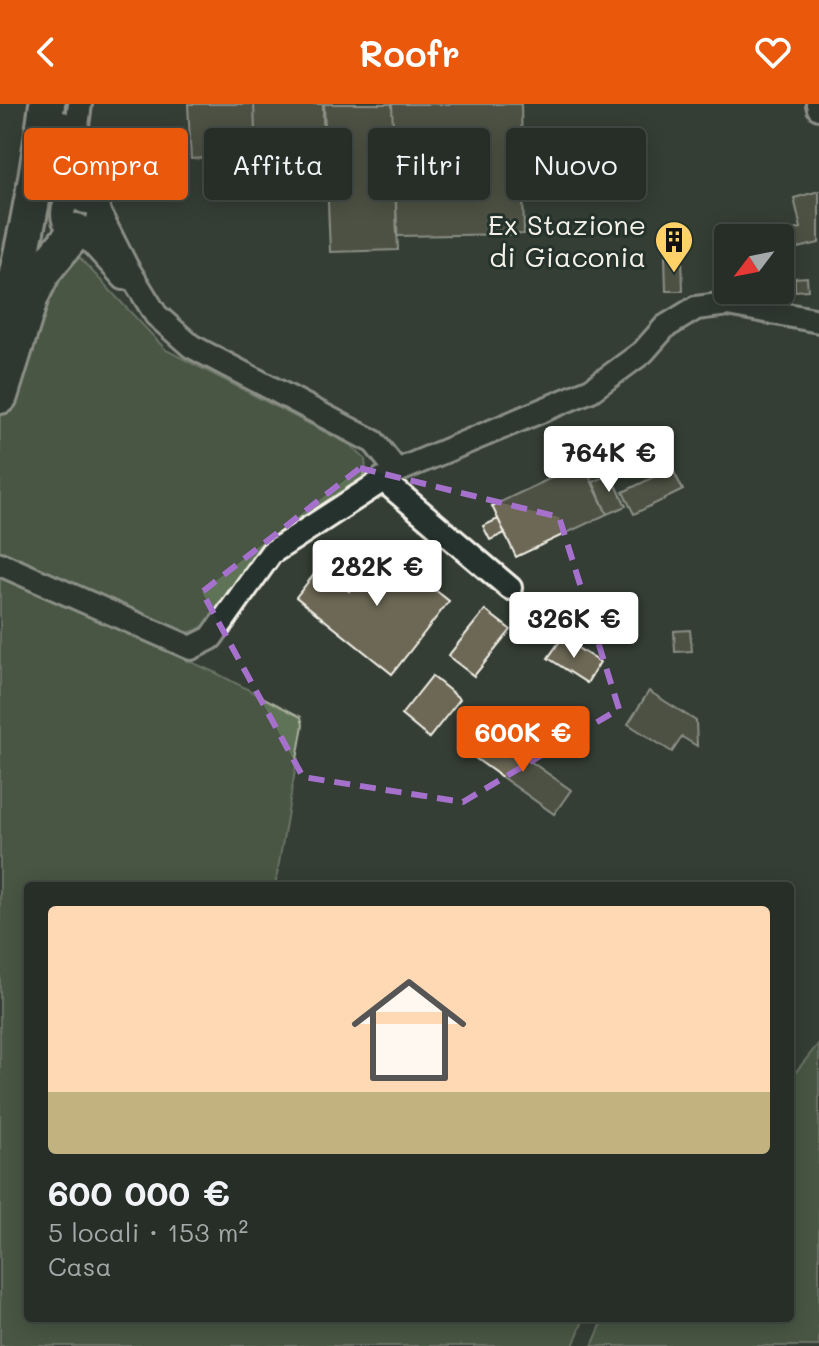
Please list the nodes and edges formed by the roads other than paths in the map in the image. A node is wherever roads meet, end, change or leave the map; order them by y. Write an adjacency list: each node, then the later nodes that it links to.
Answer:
1 (23, 104): 5 (main road)
2 (47, 104): 5 (main road)
3 (64, 104): 5 (main road)
4 (80, 104): 5 (street)
5 (69, 201): 6 (main road); 8 (main road); 9 (main road); 10 (street)
6 (0, 247)
7 (819, 321): 10 (street)
8 (0, 342)
9 (0, 396)
10 (389, 475): 11 (street); 12 (street)
11 (0, 564)
12 (510, 588)

